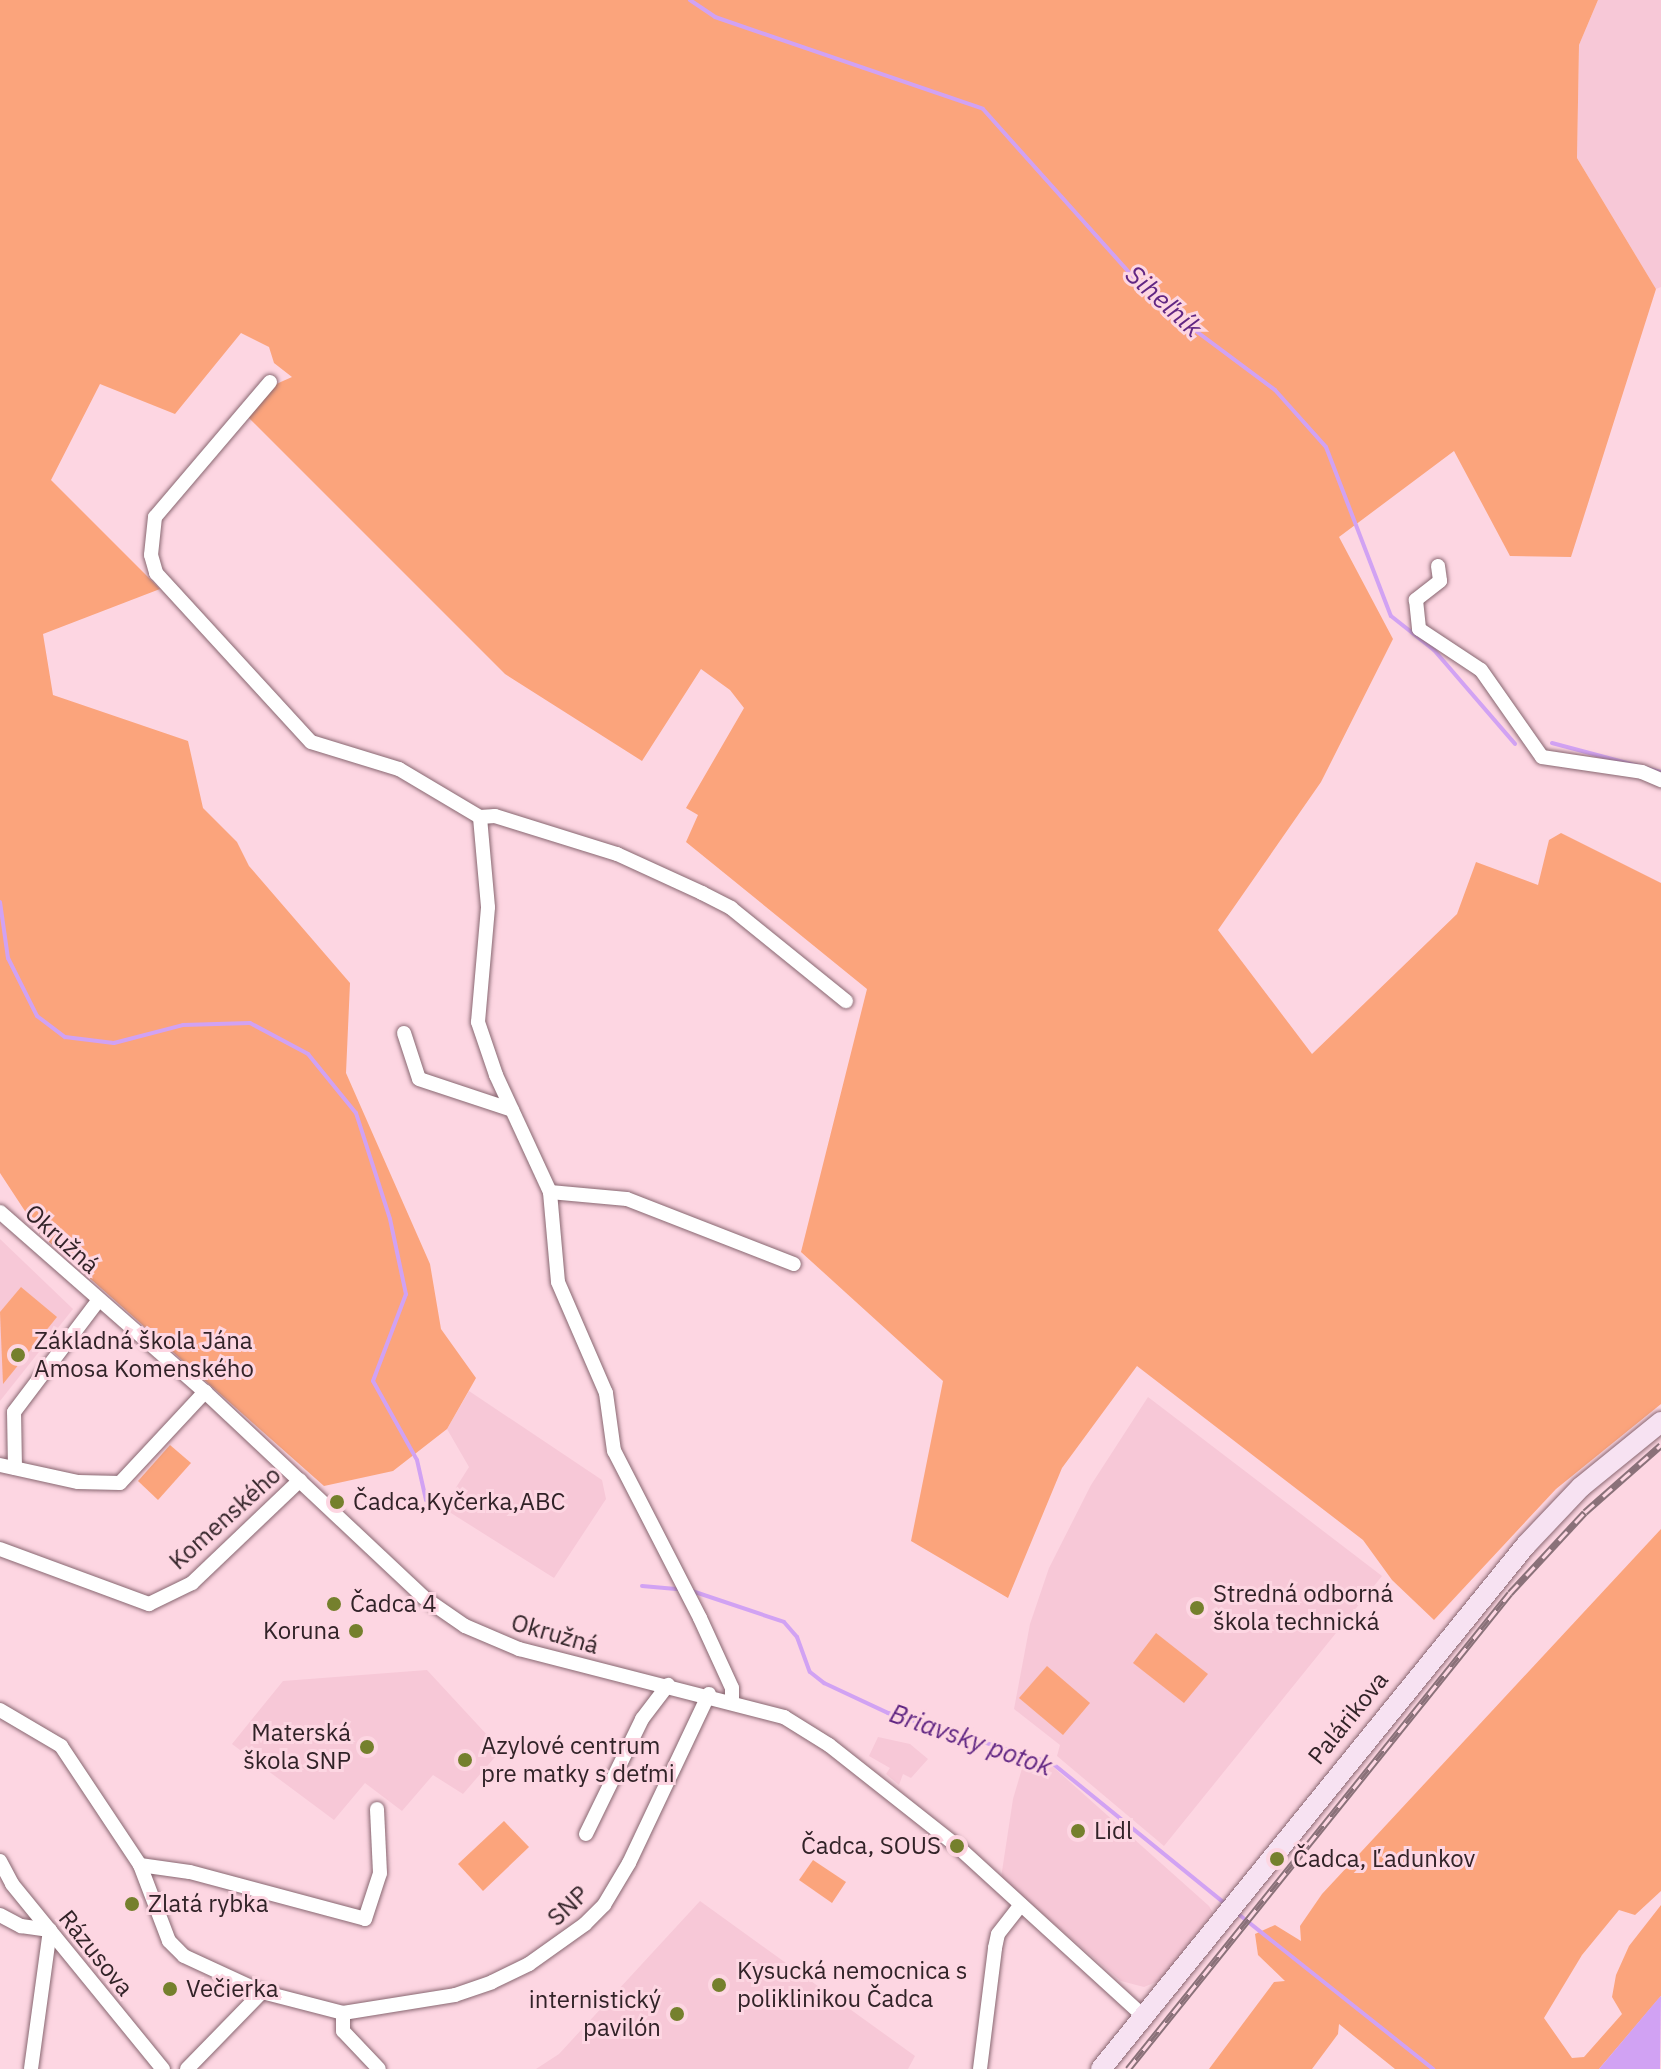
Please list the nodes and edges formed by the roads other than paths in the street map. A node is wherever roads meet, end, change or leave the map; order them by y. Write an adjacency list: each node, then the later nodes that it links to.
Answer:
1 (270, 382): 4 (street)
2 (1438, 566): 3 (street)
3 (1661, 780)
4 (480, 817): 5 (street); 7 (street)
5 (846, 1001)
6 (404, 1033): 7 (street)
7 (512, 1110): 8 (street)
8 (550, 1192): 10 (street); 20 (street)
9 (0, 1212): 11 (street, Okružná)
10 (794, 1264)
11 (98, 1301): 12 (street, Okružná); 15 (street)
12 (205, 1392): 15 (street); 16 (street, Okružná)
13 (1661, 1422): 31 (main road, Palárikova)
14 (0, 1465): 15 (street)
15 (15, 1468)
16 (300, 1480): 17 (street, Komenského); 18 (street, Okružná)
17 (0, 1549)
18 (668, 1685): 19 (street, Okružná); 23 (street)
19 (709, 1694): 20 (street, Okružná); 30 (street, SNP)
20 (732, 1700): 26 (street, Okružná)
21 (0, 1710): 25 (street, SNP)
22 (377, 1809): 25 (street)
23 (586, 1834)
24 (0, 1861): 28 (street, Rázusova)
25 (140, 1865): 29 (street, SNP)
26 (1021, 1905): 31 (street, Okružná); 36 (street)
27 (0, 1915): 28 (street)
28 (50, 1930): 32 (street); 33 (street, Rázusova)
29 (262, 1992): 30 (street, SNP); 34 (street)
30 (343, 2013): 35 (street)
31 (1143, 2016): 37 (main road, Palárikova)
32 (31, 2069)
33 (163, 2069)
34 (187, 2069)
35 (379, 2069)
36 (980, 2069)
37 (1101, 2069)

